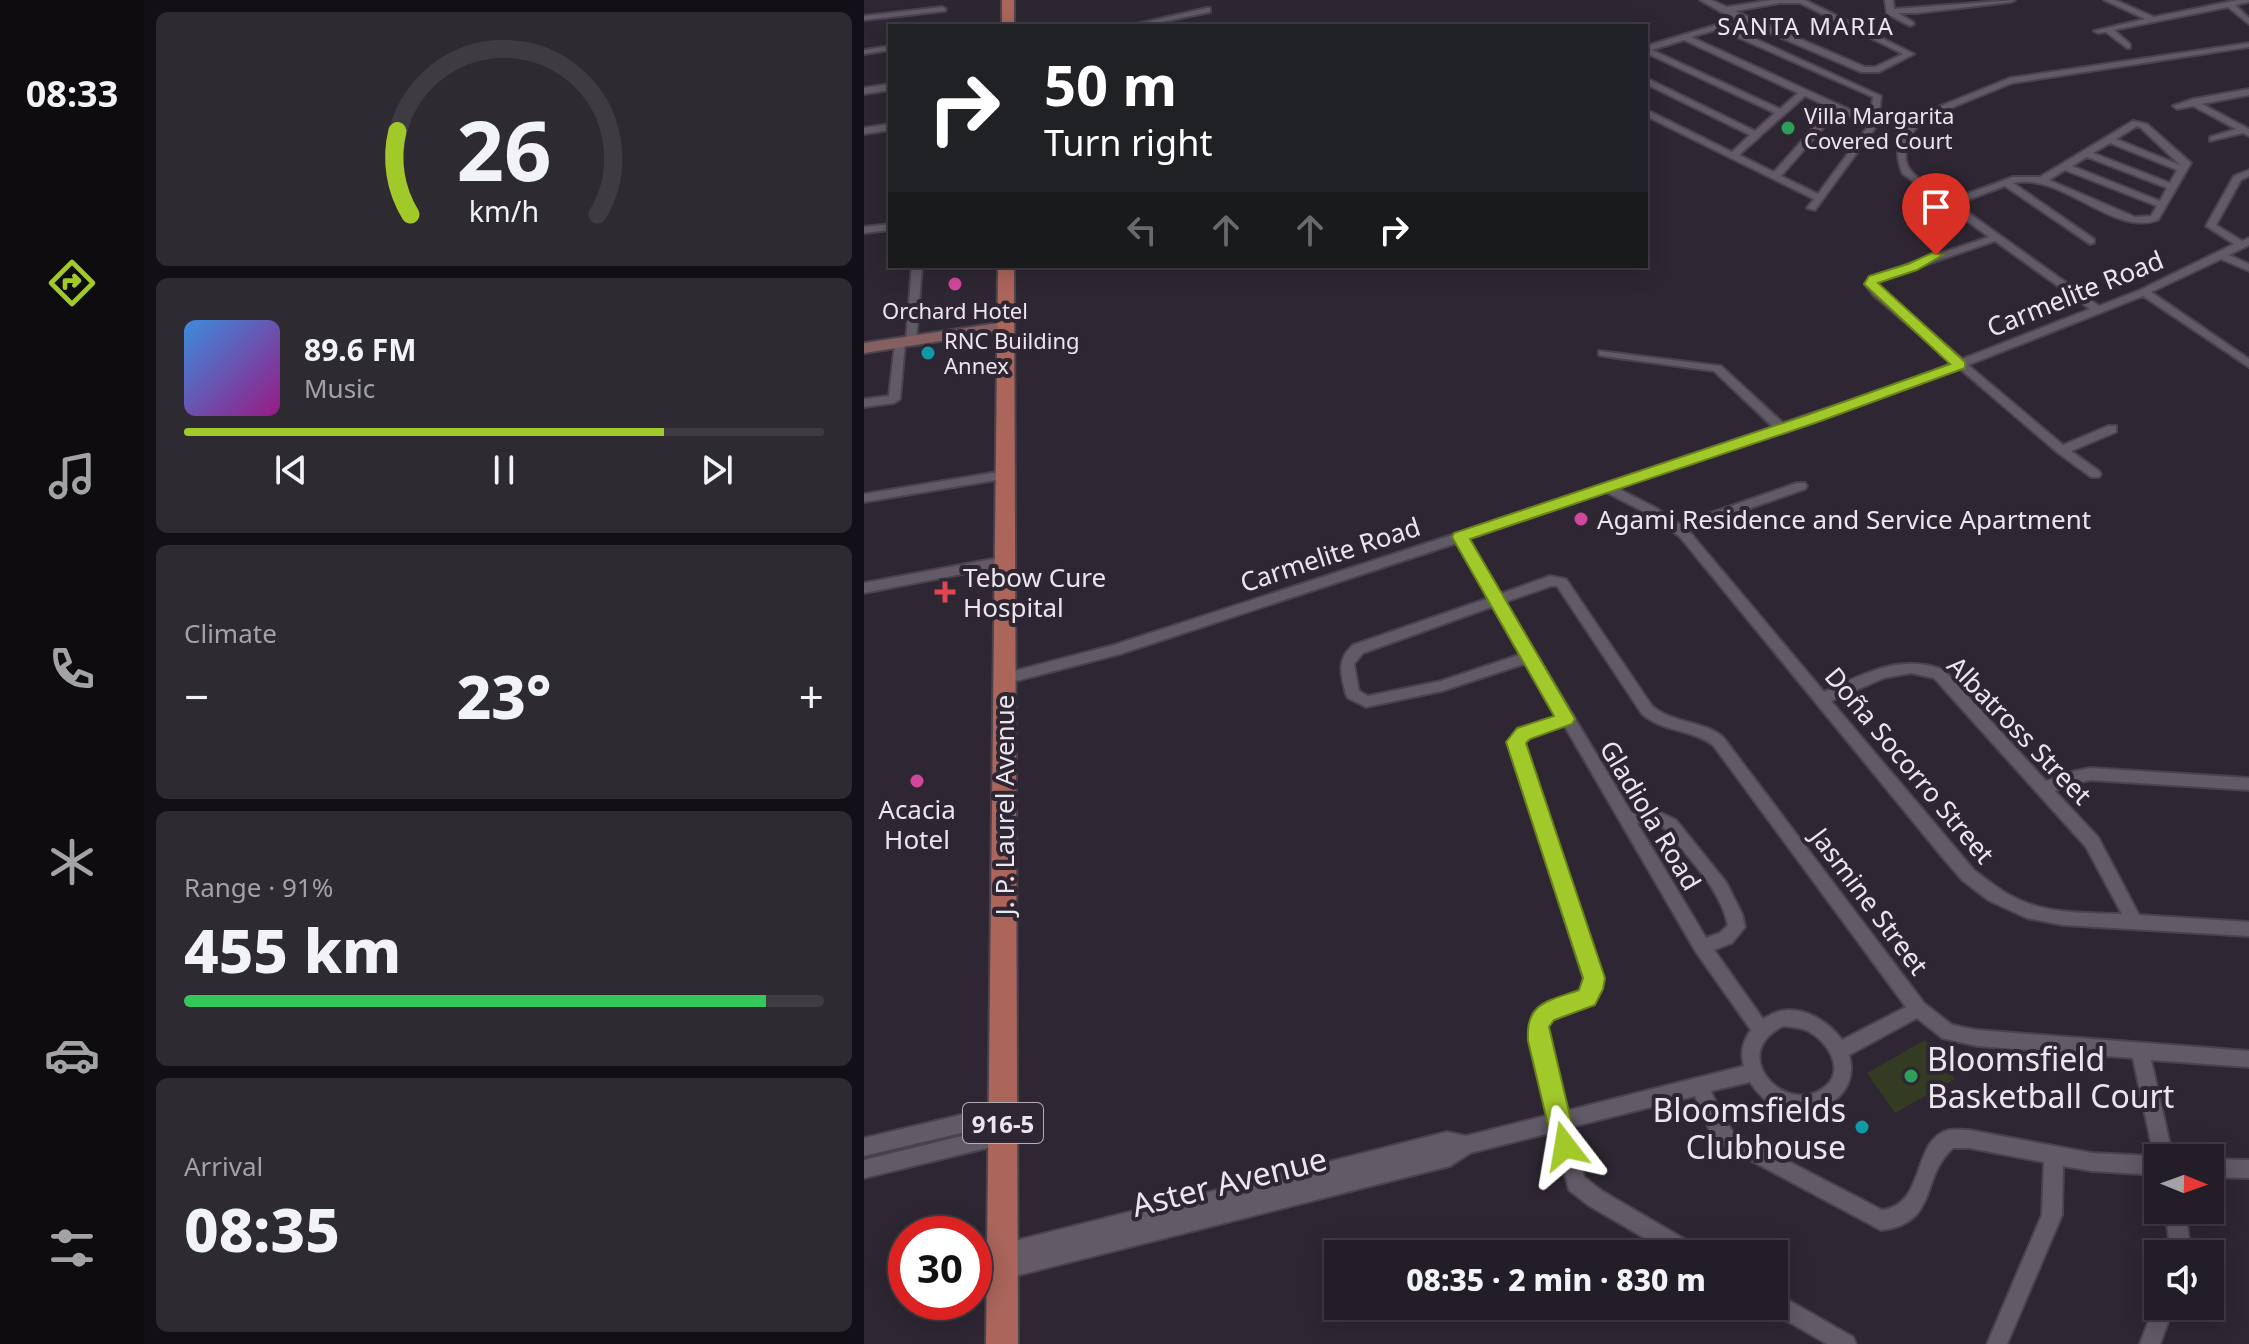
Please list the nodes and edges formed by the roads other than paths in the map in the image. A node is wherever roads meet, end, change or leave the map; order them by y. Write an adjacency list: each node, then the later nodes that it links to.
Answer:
1 (1008, 0): 16 (main road)
2 (1704, 0): 10 (street)
3 (1889, 0): 11 (street)
4 (2011, 0): 11 (street)
5 (2108, 0): 13 (street)
6 (2249, 0): 7 (street)
7 (2231, 6): 13 (street); 15 (street)
8 (942, 9): 12 (street)
9 (1207, 10): 17 (street)
10 (1724, 10): 10 (street)
11 (1890, 11): 18 (street)
12 (864, 18)
13 (2154, 20): 22 (street)
14 (1733, 22): 19 (street)
15 (2249, 22)
16 (1008, 24)
17 (1141, 24)
18 (1910, 24)
19 (1719, 26): 20 (street); 37 (street)
20 (1684, 37): 24 (street); 31 (street)
21 (2249, 45): 53 (street)
22 (2127, 46)
23 (888, 48): 26 (street)
24 (1648, 49)
25 (1648, 51): 35 (street)
26 (864, 52)
27 (1648, 82): 41 (street)
28 (888, 87): 29 (street)
29 (864, 91)
30 (2249, 92): 32 (street)
31 (1803, 93): 34 (street); 35 (street)
32 (2193, 102): 33 (street); 39 (street)
33 (2177, 106)
34 (1836, 107): 37 (street); 49 (street)
35 (1781, 113): 41 (street)
36 (1648, 114): 45 (street)
37 (1874, 124): 49 (street)
38 (888, 127): 40 (street)
39 (2244, 128): 43 (street)
40 (864, 131)
41 (1755, 134): 45 (street)
42 (2108, 139): 44 (street); 47 (street); 47 (street)
43 (2213, 139)
44 (2088, 154): 46 (street); 52 (street)
45 (1732, 156): 49 (street)
46 (2066, 167): 50 (street); 54 (street)
47 (2183, 169): 52 (street)
48 (2249, 173): 59 (street)
49 (1775, 177)
50 (2042, 180): 51 (street); 54 (street)
51 (2011, 181): 53 (street); 58 (street)
52 (2172, 187): 54 (street)
53 (1948, 204): 57 (street)
54 (2162, 205)
55 (888, 227): 56 (street)
56 (864, 230)
57 (1996, 238): 65 (street); 71 (street)
58 (2090, 241)
59 (2246, 243): 60 (street, Carmelite Road)
60 (2219, 254): 63 (street); 64 (street, Carmelite Road)
61 (917, 268): 67 (street)
62 (1006, 268): 66 (main road, J. P. Laurel Avenue / 916-5)
63 (2249, 268)
64 (2144, 292): 65 (street, Carmelite Road); 70 (street)
65 (2099, 311): 71 (street, Carmelite Road)
66 (1005, 327): 67 (street); 77 (main road, J. P. Laurel Avenue / 916-5)
67 (906, 342): 68 (street); 72 (street)
68 (864, 348)
69 (1603, 353): 73 (street)
70 (2249, 364)
71 (1960, 365): 73 (street, Carmelite Road); 75 (street)
72 (864, 403)
73 (1782, 429): 79 (street, Carmelite Road)
74 (2112, 429): 75 (street)
75 (2062, 450): 76 (street)
76 (2095, 474)
77 (1004, 475): 80 (street); 83 (main road, J. P. Laurel Avenue / 916-5)
78 (1801, 486): 81 (street)
79 (1606, 487): 81 (street, Doña Socorro Street); 82 (street, Carmelite Road)
80 (864, 498)
81 (1678, 529): 88 (street, Doña Socorro Street)
82 (1460, 537): 85 (street, Gladiola Road); 87 (street, Carmelite Road)
83 (1003, 562): 84 (street); 87 (main road, J. P. Laurel Avenue / 916-5)
84 (864, 588)
85 (1497, 600): 86 (street, Gladiola Road); 86 (street); 96 (street, Jasmine Street)
86 (1530, 657): 89 (street, Gladiola Road)
87 (1004, 679): 104 (main road, J. P. Laurel Avenue / 916-5)
88 (1822, 699): 91 (street, Albatross Street); 93 (street, Doña Socorro Street)
89 (1565, 719): 92 (street, Gladiola Road); 103 (street)
90 (2249, 784): 91 (street)
91 (2044, 789): 93 (street, Albatross Street)
92 (1626, 820): 95 (street, Gladiola Road); 95 (street)
93 (2134, 921): 94 (street, Doña Socorro Street)
94 (2249, 929)
95 (1702, 947): 97 (street, Gladiola Road)
96 (1918, 1009): 98 (street); 99 (street, Jasmine Street)
97 (1760, 1029): 98 (street); 101 (street)
98 (1839, 1051): 101 (street)
99 (2140, 1051): 100 (street, Jasmine Street); 105 (street)
100 (2249, 1059)
101 (1754, 1072): 102 (street, Aster Avenue)
102 (1700, 1086): 103 (street, Aster Avenue); 107 (street)
103 (1560, 1123): 112 (street); 113 (street, Aster Avenue)
104 (1003, 1124): 106 (street); 110 (street); 113 (main road, J. P. Laurel Avenue / 916-5)
105 (2161, 1144)
106 (864, 1147)
107 (2054, 1155): 108 (street); 118 (street)
108 (2144, 1165)
109 (2224, 1168): 111 (street)
110 (864, 1169)
111 (2249, 1169)
112 (1667, 1240)
113 (1002, 1262): 116 (main road, J. P. Laurel Avenue / 916-5)
114 (1788, 1310): 117 (street)
115 (2159, 1320): 119 (street)
116 (1002, 1344)
117 (1846, 1344)
118 (1997, 1344)
119 (2150, 1344)

